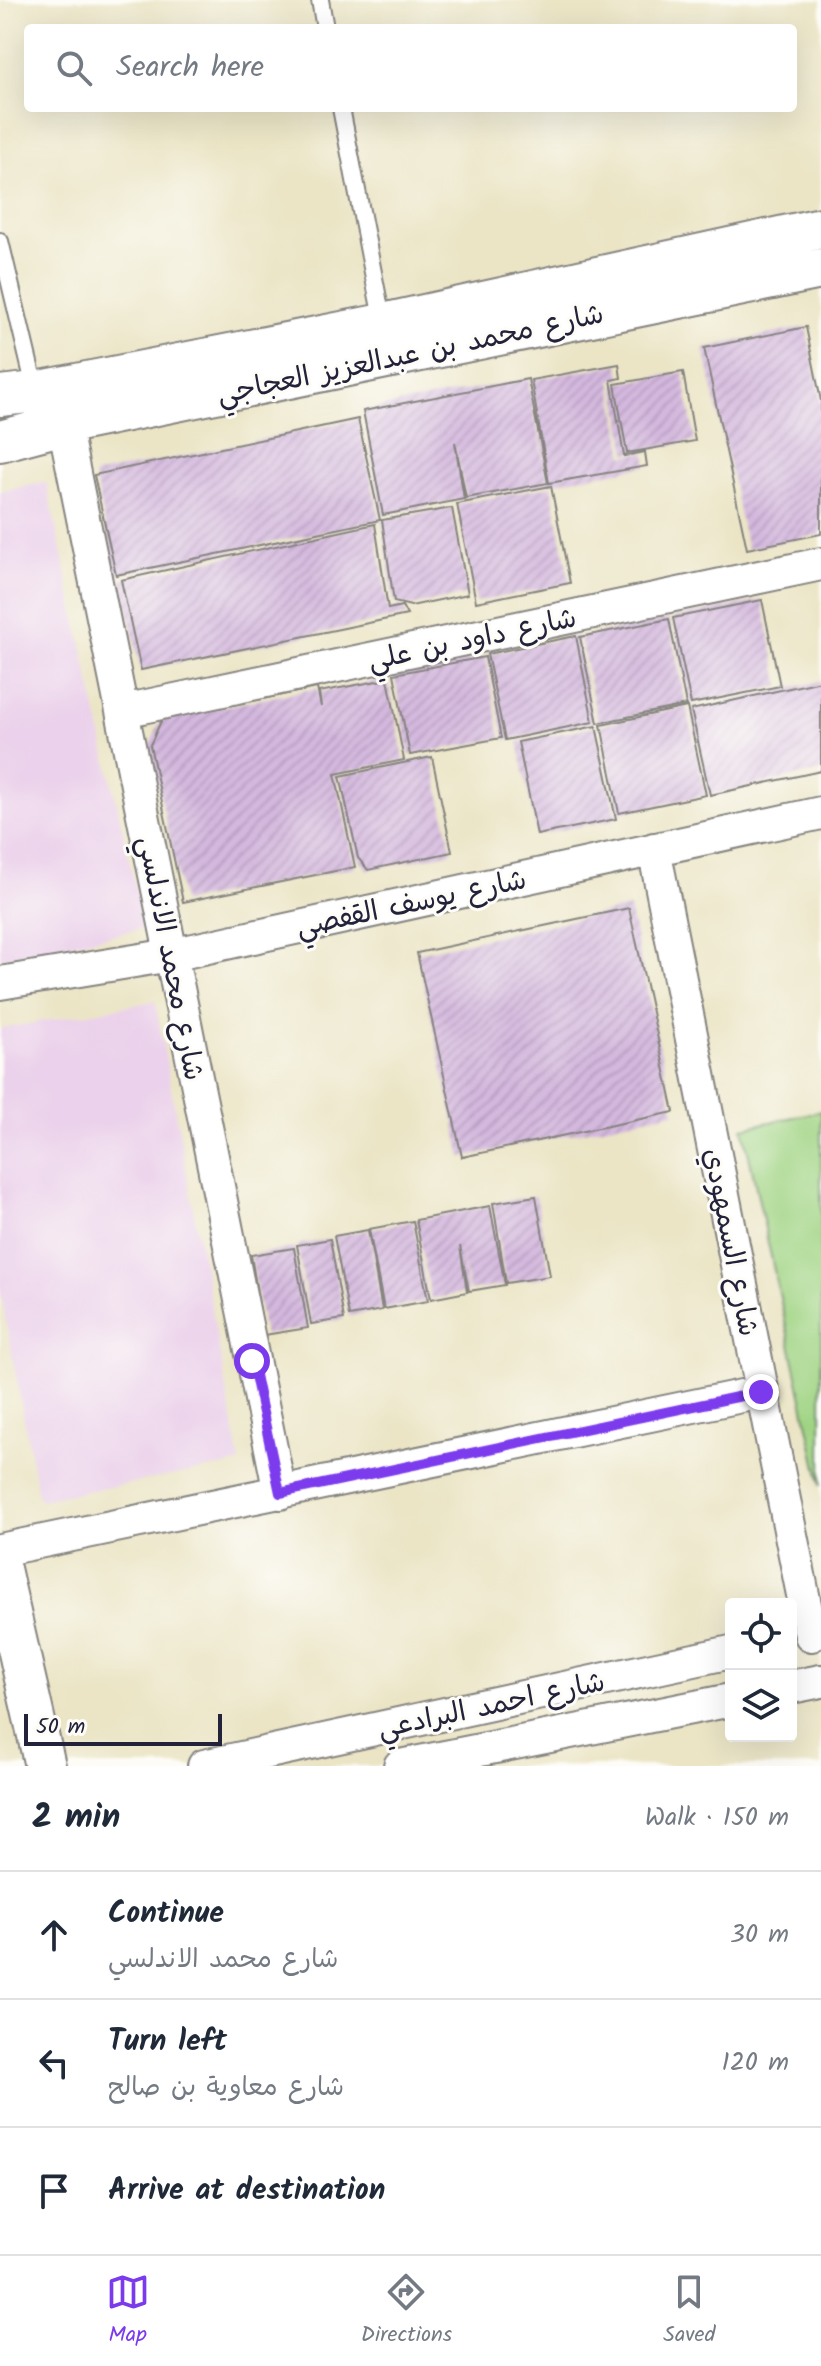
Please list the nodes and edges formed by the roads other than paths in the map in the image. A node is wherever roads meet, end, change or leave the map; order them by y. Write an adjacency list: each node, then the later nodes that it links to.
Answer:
1 (320, 0): 2 (lane)
2 (324, 24)
3 (342, 112): 7 (lane)
4 (821, 228): 7 (street, شارع محمد بن عبدالعزيز العجاجي)
5 (0, 241): 8 (lane)
6 (820, 272): 9 (street, شارع محمد بن عبدالعزيز العجاجي)
7 (383, 324): 8 (street, شارع محمد بن عبدالعزيز العجاجي)
8 (18, 394)
9 (64, 424): 10 (street, شارع محمد بن عبدالعزيز العجاجي); 12 (street, شارع محمد الاندلسي)
10 (0, 441)
11 (821, 564): 12 (street, شارع داود بن علي)
12 (123, 711): 15 (street, شارع محمد الاندلسي)
13 (821, 813): 14 (street, شارع يوسف القفصي)
14 (654, 849): 15 (street, شارع يوسف القفصي); 17 (street, شارع السمهودي)
15 (171, 955): 16 (street, شارع يوسف القفصي); 18 (street, شارع محمد الاندلسي)
16 (0, 983)
17 (761, 1392): 18 (street); 21 (street, شارع السمهودي)
18 (280, 1493): 19 (street)
19 (0, 1550)
20 (0, 1569): 26 (street)
21 (808, 1635)
22 (725, 1653): 27 (street, شارع احمد البرادعي)
23 (821, 1681): 24 (street)
24 (797, 1686)
25 (725, 1701): 28 (street, شارع احمد البرادعي)
26 (45, 1766)
27 (204, 1766)
28 (400, 1766)

